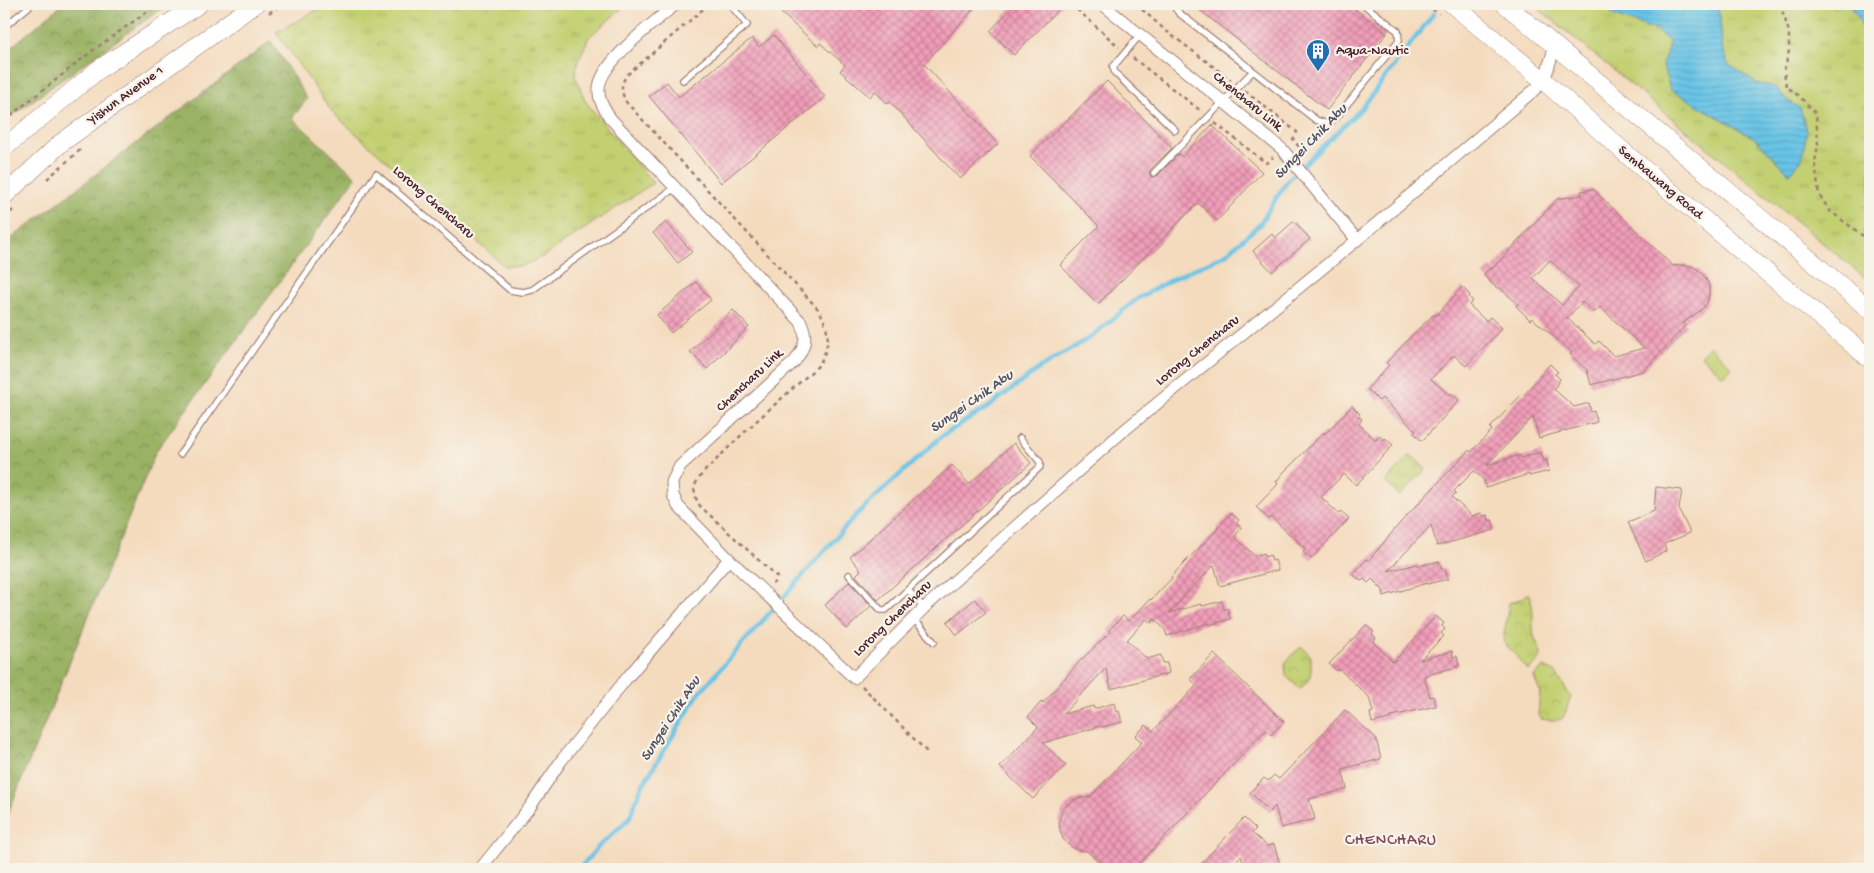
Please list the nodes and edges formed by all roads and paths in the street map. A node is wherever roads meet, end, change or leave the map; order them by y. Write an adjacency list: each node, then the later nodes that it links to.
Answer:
1 (32, 4): 17 (lane)
2 (158, 4): 28 (path)
3 (199, 4): 32 (main road)
4 (282, 4): 16 (path)
5 (676, 4): 36 (street, Chencharu Link)
6 (709, 4): 46 (path)
7 (730, 4): 23 (lane)
8 (1071, 4): 20 (path)
9 (1102, 4): 18 (street, Chencharu Link)
10 (1136, 4): 25 (path)
11 (1176, 4): 22 (lane)
12 (1363, 4): 22 (lane)
13 (1452, 4): 24 (main road, Sembawang Road)
14 (1505, 4): 19 (main road)
15 (1780, 4): 39 (path)
16 (260, 9): 37 (main road, Yishun Avenue 1)
17 (4, 27)
18 (1140, 35): 26 (street, Chencharu Link); 29 (lane)
19 (1554, 46): 24 (street); 40 (main road)
20 (1125, 52)
21 (1133, 58): 27 (path)
22 (1252, 71): 25 (lane)
23 (683, 80)
24 (1544, 81): 38 (street, Lorong Chencharu); 41 (main road, Sembawang Road)
25 (1239, 86): 26 (lane); 30 (path)
26 (1224, 102): 27 (lane); 33 (street, Chencharu Link)
27 (1209, 117): 33 (path); 34 (lane)
28 (4, 121)
29 (1175, 130)
30 (1297, 145)
31 (85, 146): 35 (path)
32 (4, 148)
33 (1285, 152): 38 (street, Chencharu Link)
34 (1154, 173)
35 (40, 185)
36 (676, 187): 43 (lane, Lorong Chencharu); 44 (street, Chencharu Link)
37 (4, 196)
38 (1358, 240): 48 (street, Lorong Chencharu)
39 (1870, 241)
40 (1870, 310)
41 (1870, 359)
42 (1020, 438): 47 (lane)
43 (180, 454)
44 (729, 559): 51 (street, Chencharu Link); 53 (street)
45 (849, 574): 47 (lane)
46 (775, 586)
47 (908, 590): 48 (lane)
48 (924, 608): 49 (street, Lorong Chencharu)
49 (913, 618): 50 (lane); 51 (street, Lorong Chencharu)
50 (934, 642)
51 (854, 678): 52 (path)
52 (927, 752)
53 (480, 869)

